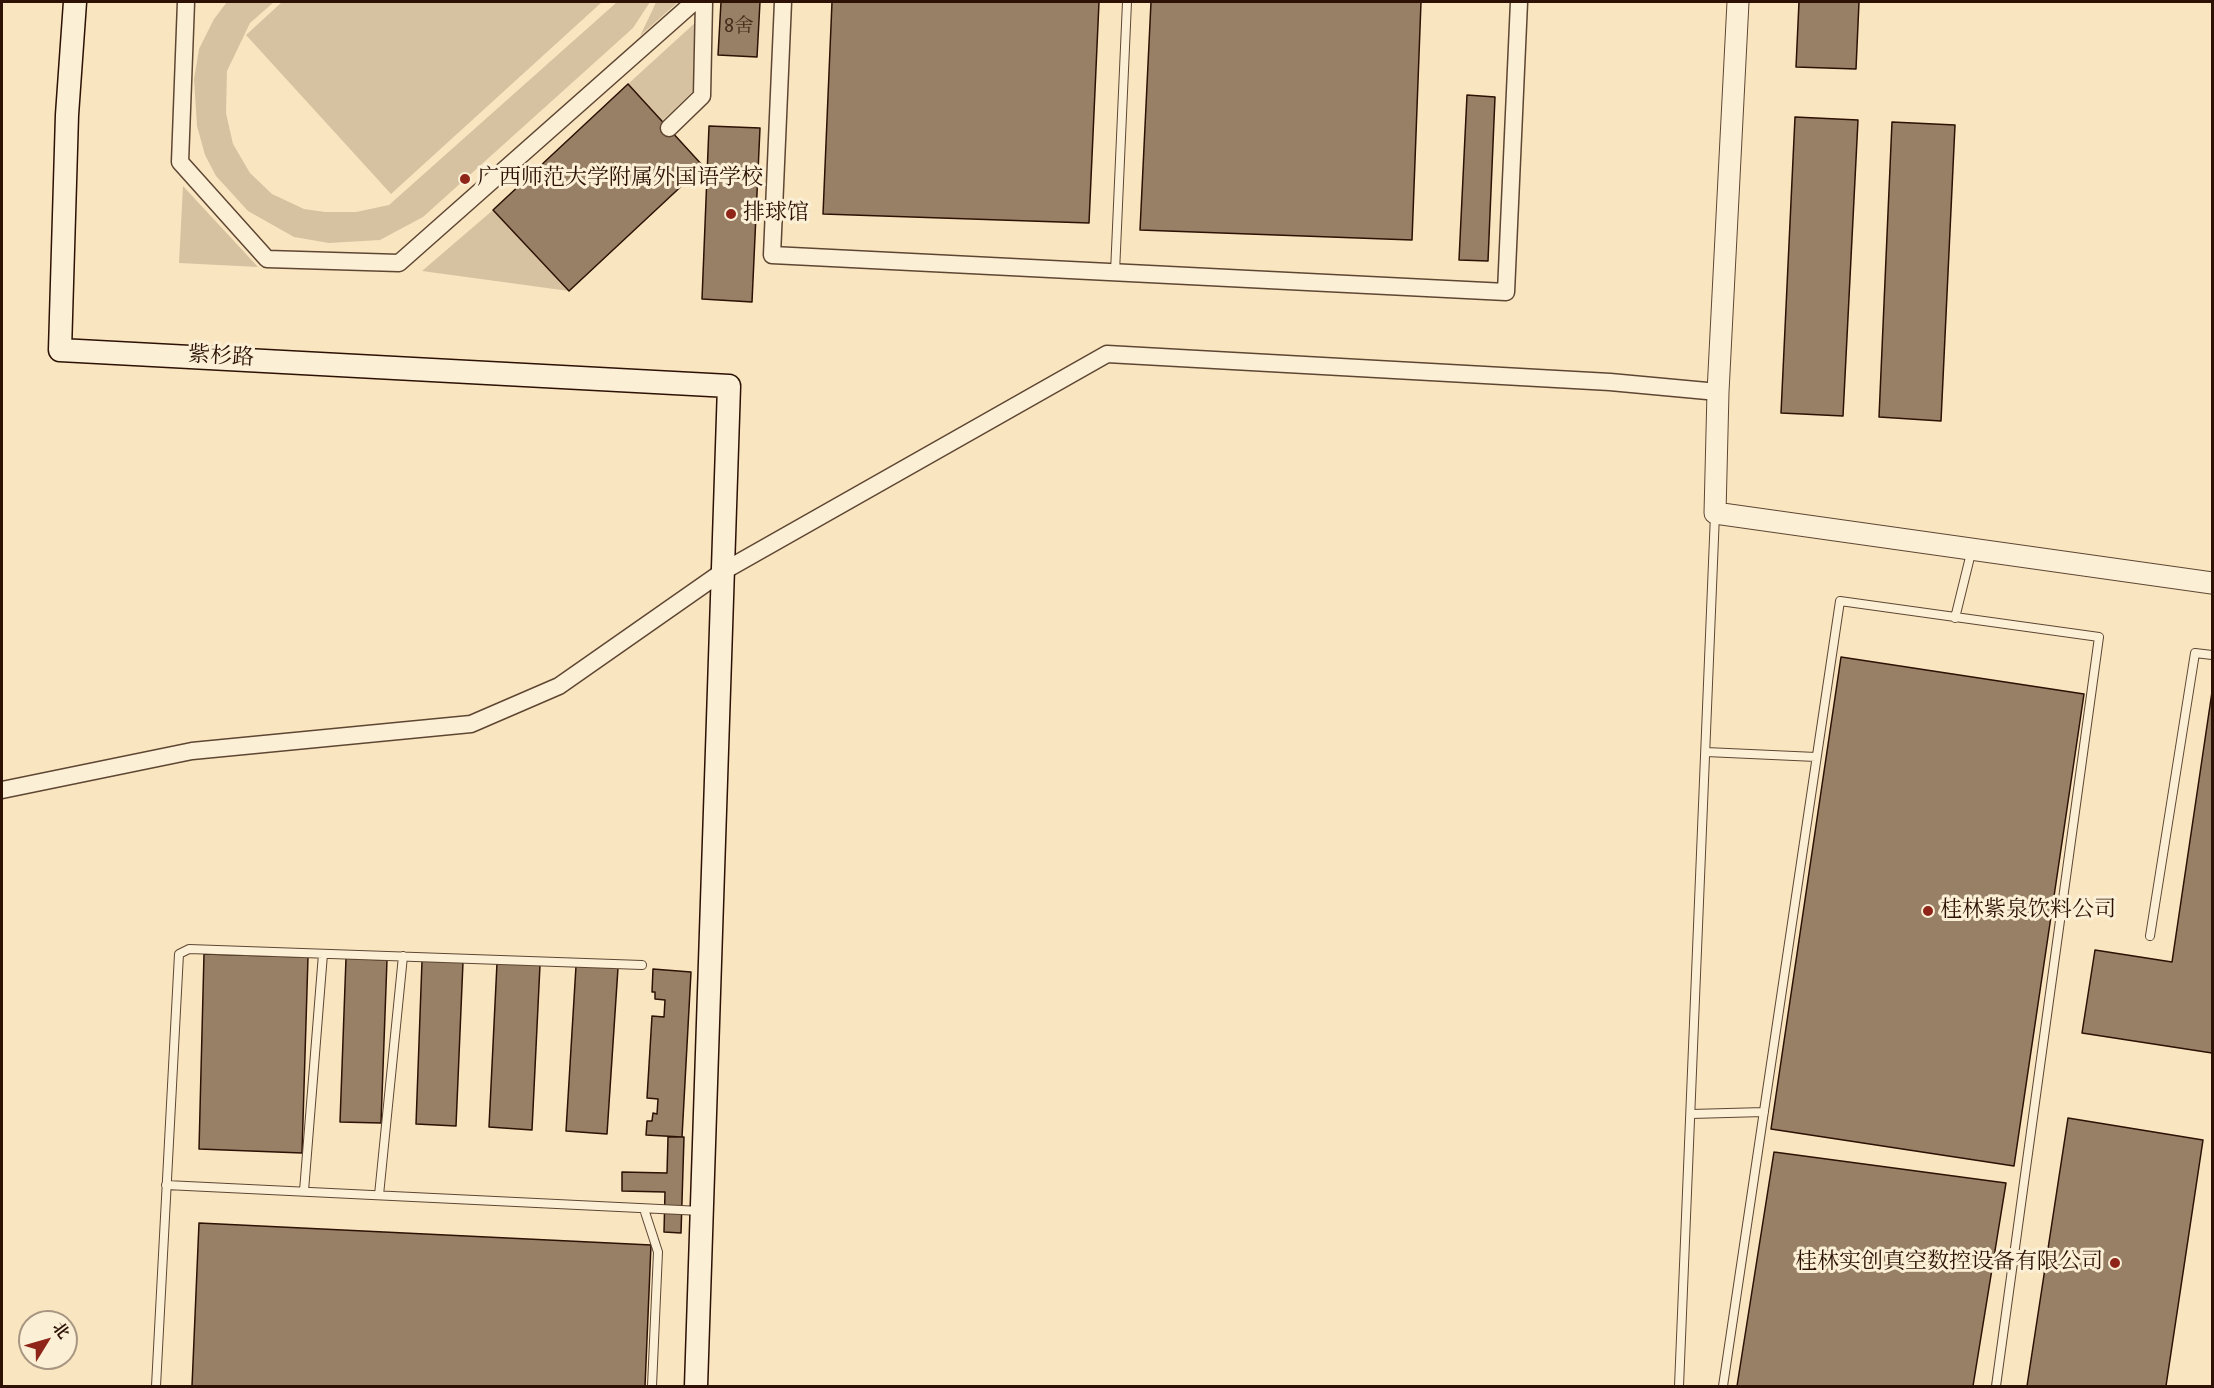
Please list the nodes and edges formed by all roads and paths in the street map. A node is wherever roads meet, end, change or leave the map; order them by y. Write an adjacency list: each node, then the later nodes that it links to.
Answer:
1 (75, 2): 14 (main road, 紫杉路)
2 (186, 2): 3 (street)
3 (694, 2)
4 (704, 2): 9 (street)
5 (783, 2): 10 (street)
6 (1127, 2): 10 (lane)
7 (1519, 2): 10 (street)
8 (1738, 2): 11 (street)
9 (669, 128)
10 (1115, 272)
11 (1718, 392): 12 (street); 14 (street)
12 (1715, 513): 13 (street); 18 (lane)
13 (1972, 549): 15 (street); 16 (lane)
14 (722, 572): 20 (street); 31 (main road)
15 (2212, 583)
16 (1955, 618): 19 (lane); 37 (lane)
17 (2212, 655): 21 (lane)
18 (1706, 752): 19 (lane); 26 (lane)
19 (1816, 757): 25 (lane)
20 (2, 790)
21 (2150, 936)
22 (323, 954): 23 (lane); 27 (lane); 28 (lane)
23 (403, 956): 24 (lane); 29 (lane)
24 (642, 965)
25 (1764, 1112): 26 (lane); 36 (lane)
26 (1691, 1114): 35 (lane)
27 (166, 1185): 28 (lane); 32 (lane)
28 (304, 1191): 29 (lane)
29 (379, 1195): 30 (lane)
30 (644, 1209): 31 (lane); 33 (lane)
31 (702, 1211): 34 (main road)
32 (156, 1386)
33 (652, 1386)
34 (696, 1386)
35 (1679, 1386)
36 (1723, 1386)
37 (1996, 1386)

